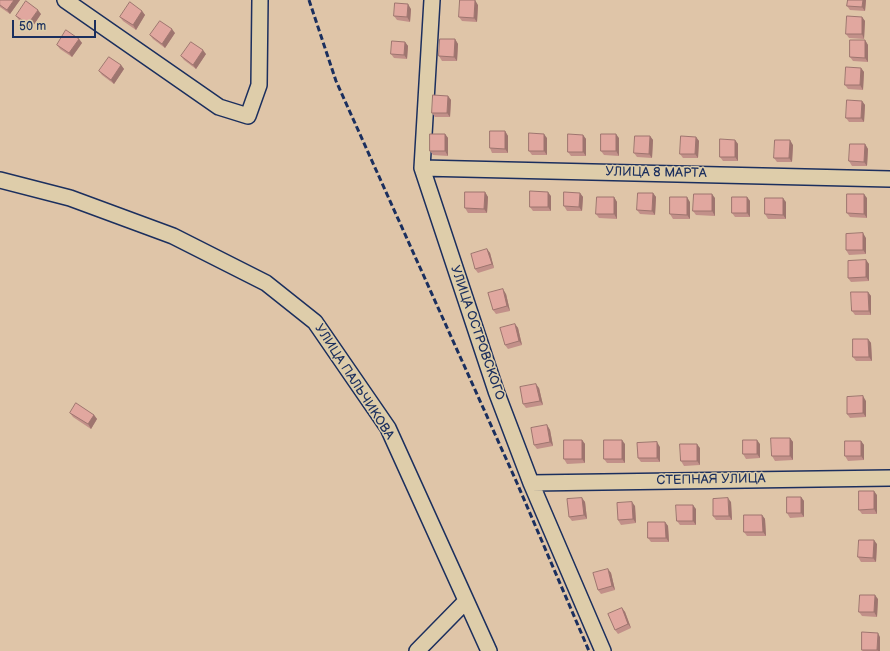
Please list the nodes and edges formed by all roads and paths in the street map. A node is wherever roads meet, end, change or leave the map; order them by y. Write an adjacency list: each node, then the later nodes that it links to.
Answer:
1 (65, 0): 2 (street)
2 (260, 0)
3 (432, 0): 4 (street, УЛИЦА ОСТРОВСКОГО)
4 (422, 168): 5 (street, УЛИЦА 8 МАРТА); 8 (street, УЛИЦА ОСТРОВСКОГО)
5 (890, 179)
6 (0, 180): 9 (street, УЛИЦА ПАЛЬЧИКОВА)
7 (890, 478): 8 (street, СТЕПНАЯ УЛИЦА)
8 (531, 483): 12 (street, УЛИЦА ОСТРОВСКОГО)
9 (466, 601): 10 (street); 11 (street, УЛИЦА ПАЛЬЧИКОВА)
10 (417, 651)
11 (489, 651)
12 (603, 651)

